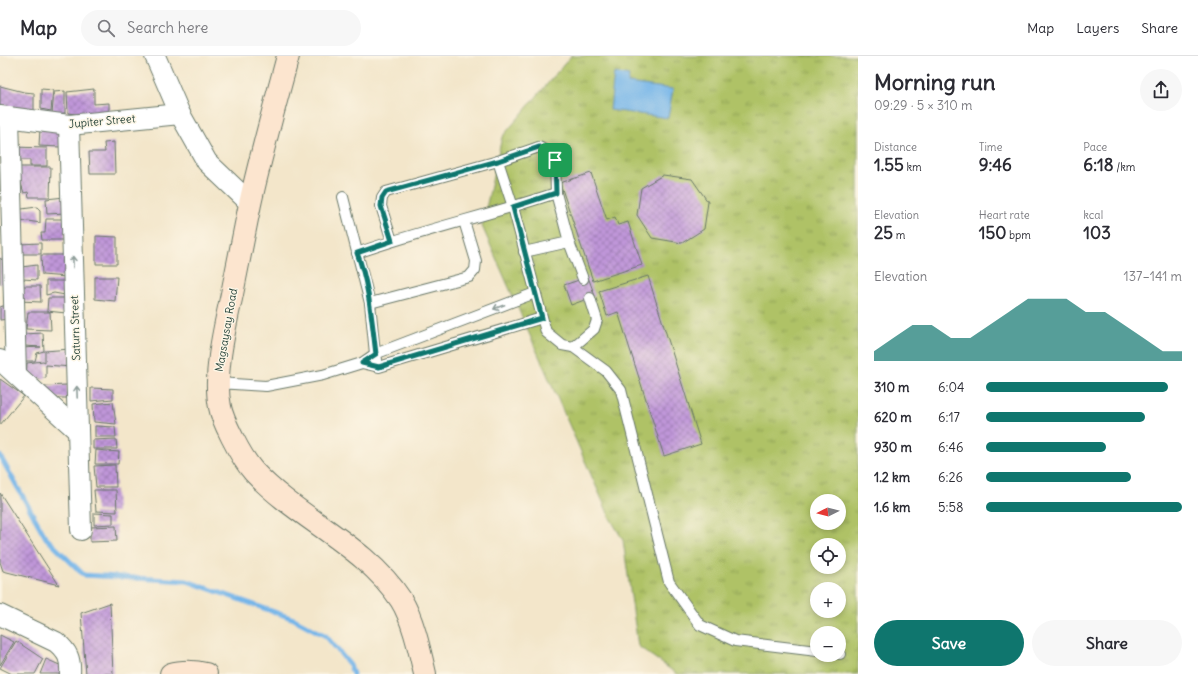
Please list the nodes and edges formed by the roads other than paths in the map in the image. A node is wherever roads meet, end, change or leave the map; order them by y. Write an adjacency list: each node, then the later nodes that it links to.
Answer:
1 (155, 56): 3 (street)
2 (288, 56): 9 (main road, Magsaysay Road)
3 (180, 114): 5 (street, Jupiter Street); 9 (street)
4 (4, 116): 5 (street, Jupiter Street); 26 (street)
5 (69, 125): 28 (street, Saturn Street, one-way to 5)
6 (498, 161): 7 (lane); 10 (lane); 12 (lane)
7 (556, 193): 10 (lane); 13 (lane)
8 (343, 197): 15 (lane)
9 (250, 203): 27 (main road, Magsaysay Road)
10 (513, 207): 11 (lane); 14 (lane)
11 (464, 221): 12 (lane); 19 (lane)
12 (392, 241): 15 (lane)
13 (569, 242): 14 (lane); 16 (lane)
14 (524, 252): 17 (lane)
15 (357, 253): 19 (lane)
16 (582, 278)
17 (535, 293): 20 (lane); 22 (lane, one-way to 22)
18 (590, 298): 21 (lane)
19 (370, 303): 22 (lane)
20 (542, 318): 21 (lane); 25 (lane)
21 (573, 347): 31 (lane)
22 (376, 354): 24 (lane); 25 (lane)
23 (0, 360): 26 (street)
24 (362, 363): 25 (lane); 27 (lane)
25 (379, 367)
26 (16, 374): 28 (street)
27 (218, 383): 35 (main road, Magsaysay Road)
28 (78, 431): 29 (street, Saturn Street)
29 (81, 530)
30 (0, 615): 32 (street)
31 (810, 650)
32 (70, 674)
33 (171, 674): 34 (main road)
34 (206, 674)
35 (425, 674)

